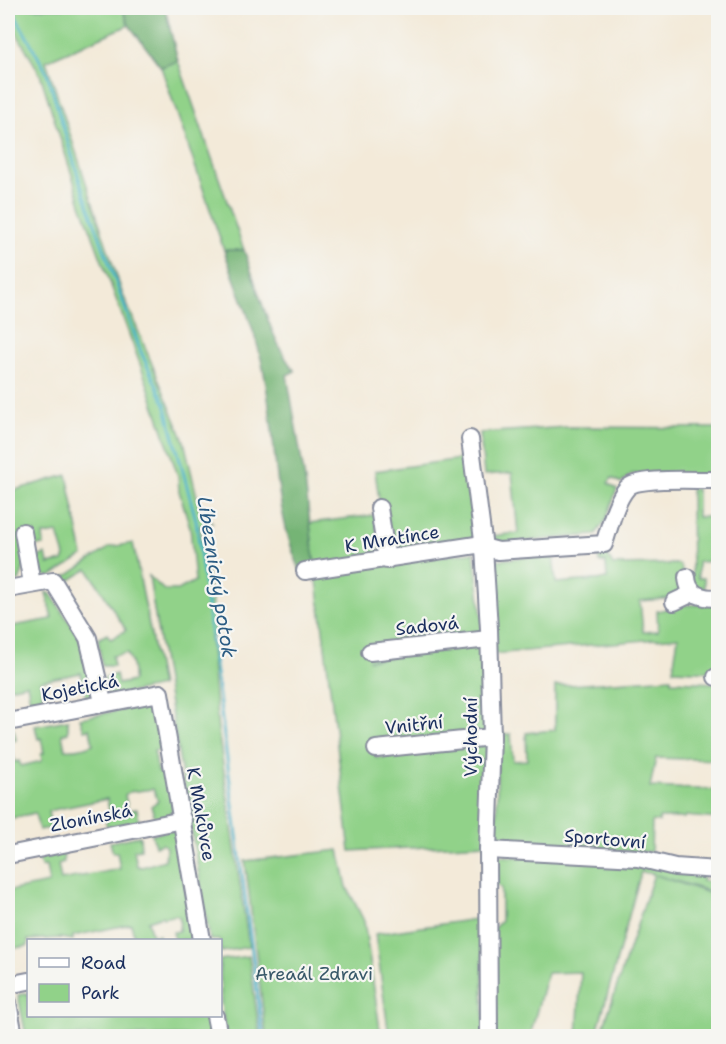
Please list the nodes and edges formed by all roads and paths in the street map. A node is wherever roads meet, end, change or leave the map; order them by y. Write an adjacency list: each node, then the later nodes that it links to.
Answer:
1 (471, 439): 5 (street, Východní)
2 (718, 480): 5 (street, K Mratínce)
3 (379, 508): 6 (street)
4 (22, 532): 8 (street)
5 (484, 548): 6 (street, K Mratínce); 12 (street, Východní)
6 (387, 560): 7 (street, K Mratínce)
7 (305, 572)
8 (32, 584): 9 (street); 15 (street)
9 (8, 589)
10 (718, 598): 11 (street)
11 (674, 602)
12 (489, 639): 13 (street, Sadová); 17 (street, Východní)
13 (370, 652)
14 (160, 693): 15 (street, Kojetická); 19 (street, K Makůvce)
15 (103, 702): 16 (street, Kojetická)
16 (8, 722)
17 (492, 737): 18 (street, Vnitřní); 20 (street, Východní)
18 (376, 749)
19 (183, 820): 21 (street, Zlonínská); 23 (street, K Makůvce)
20 (488, 850): 22 (street, Sportovní); 30 (street, Východní)
21 (8, 855)
22 (718, 870)
23 (202, 939)
24 (27, 981): 25 (street)
25 (8, 985)
26 (8, 1003): 28 (street)
27 (215, 1017): 29 (street)
28 (14, 1036)
29 (219, 1036)
30 (489, 1036)

